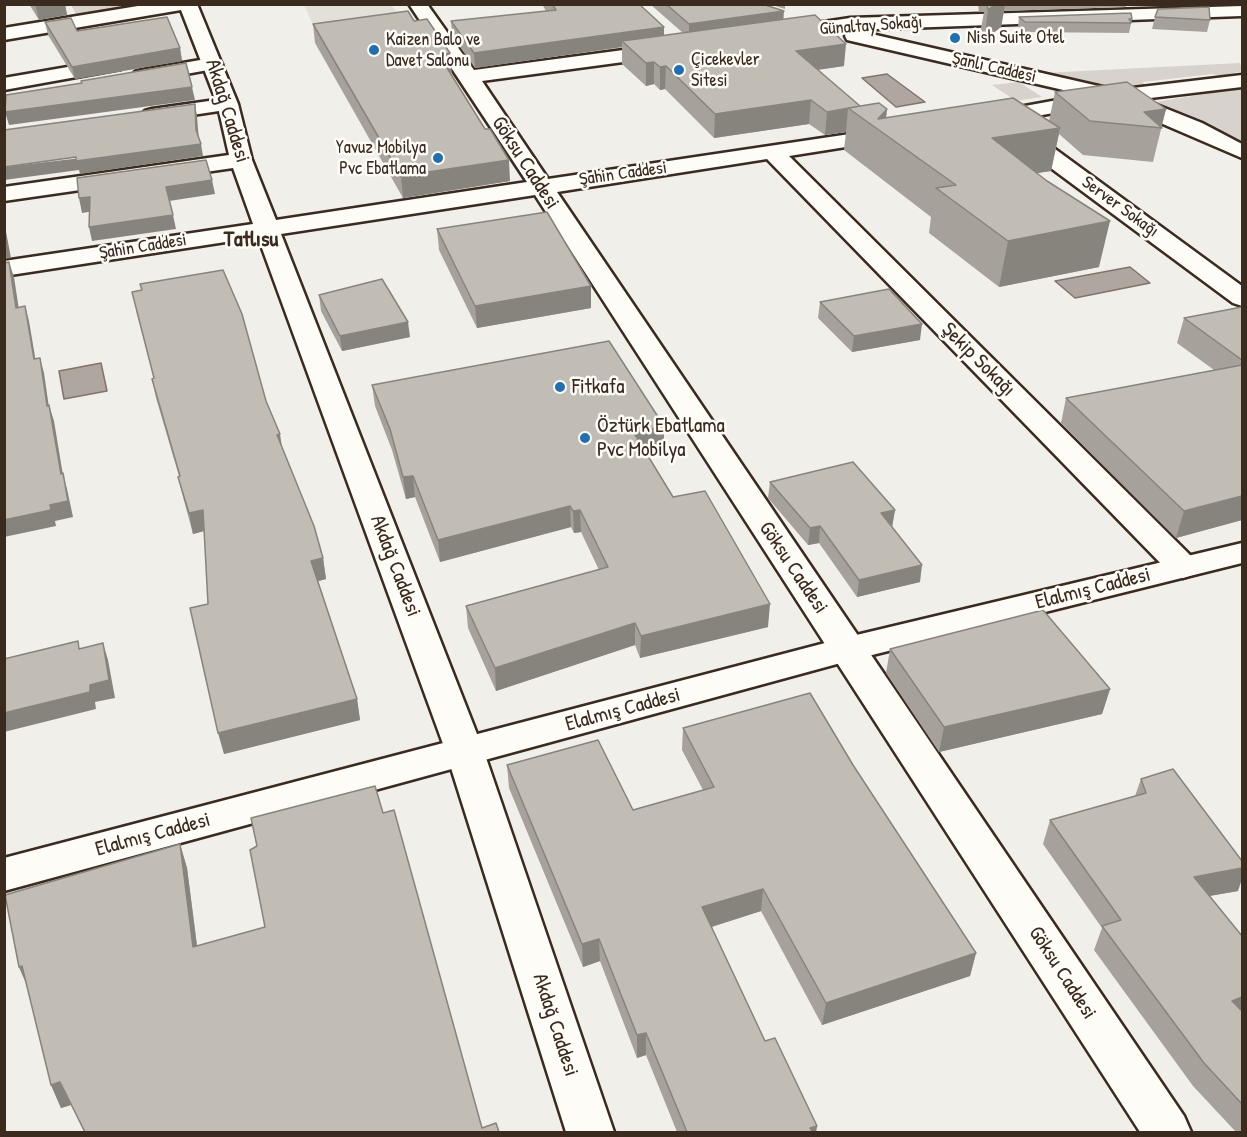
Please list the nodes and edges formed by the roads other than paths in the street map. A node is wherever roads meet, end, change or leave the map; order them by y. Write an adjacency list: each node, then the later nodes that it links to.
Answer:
1 (187, 4): 11 (street); 13 (street, Akdağ Caddesi)
2 (418, 4): 14 (street, Göksu Caddesi)
3 (849, 4): 9 (street)
4 (1154, 9): 5 (street, Günaltay Sokağı); 6 (street, Günaltay Sokağı)
5 (1063, 10): 7 (street, Günaltay Sokağı)
6 (1242, 10)
7 (959, 12): 9 (street, Günaltay Sokağı)
8 (779, 16): 9 (street, Şanlı Caddesi)
9 (822, 29): 12 (street, Günaltay Sokağı); 17 (street, Şanlı Caddesi)
10 (668, 33): 14 (street)
11 (4, 34)
12 (765, 37)
13 (210, 57): 16 (street); 18 (street); 19 (street, Akdağ Caddesi)
14 (469, 77): 27 (street, Göksu Caddesi)
15 (1242, 81): 17 (street)
16 (4, 84)
17 (1116, 96): 21 (street); 24 (street, Şanlı Caddesi)
18 (4, 100)
19 (228, 104): 20 (street); 26 (street, Akdağ Caddesi)
20 (134, 117)
21 (997, 117): 22 (street); 31 (street, Server Sokağı)
22 (973, 120)
23 (914, 130): 25 (street, Şahin Caddesi)
24 (1242, 152)
25 (773, 153): 27 (street, Şahin Caddesi); 33 (street, Şekip Sokağı)
26 (241, 160): 28 (street); 29 (street, Akdağ Caddesi)
27 (540, 186): 29 (street, Şahin Caddesi); 34 (street, Göksu Caddesi)
28 (4, 194)
29 (268, 228): 30 (street, Şahin Caddesi); 35 (street, Akdağ Caddesi)
30 (4, 268)
31 (1242, 298)
32 (1242, 553): 33 (street, Elalmış Caddesi)
33 (1183, 567): 34 (street, Elalmış Caddesi)
34 (848, 649): 35 (street, Elalmış Caddesi); 38 (street, Göksu Caddesi)
35 (465, 752): 36 (street, Elalmış Caddesi); 37 (street, Akdağ Caddesi)
36 (4, 875)
37 (590, 1132)
38 (1167, 1132)

